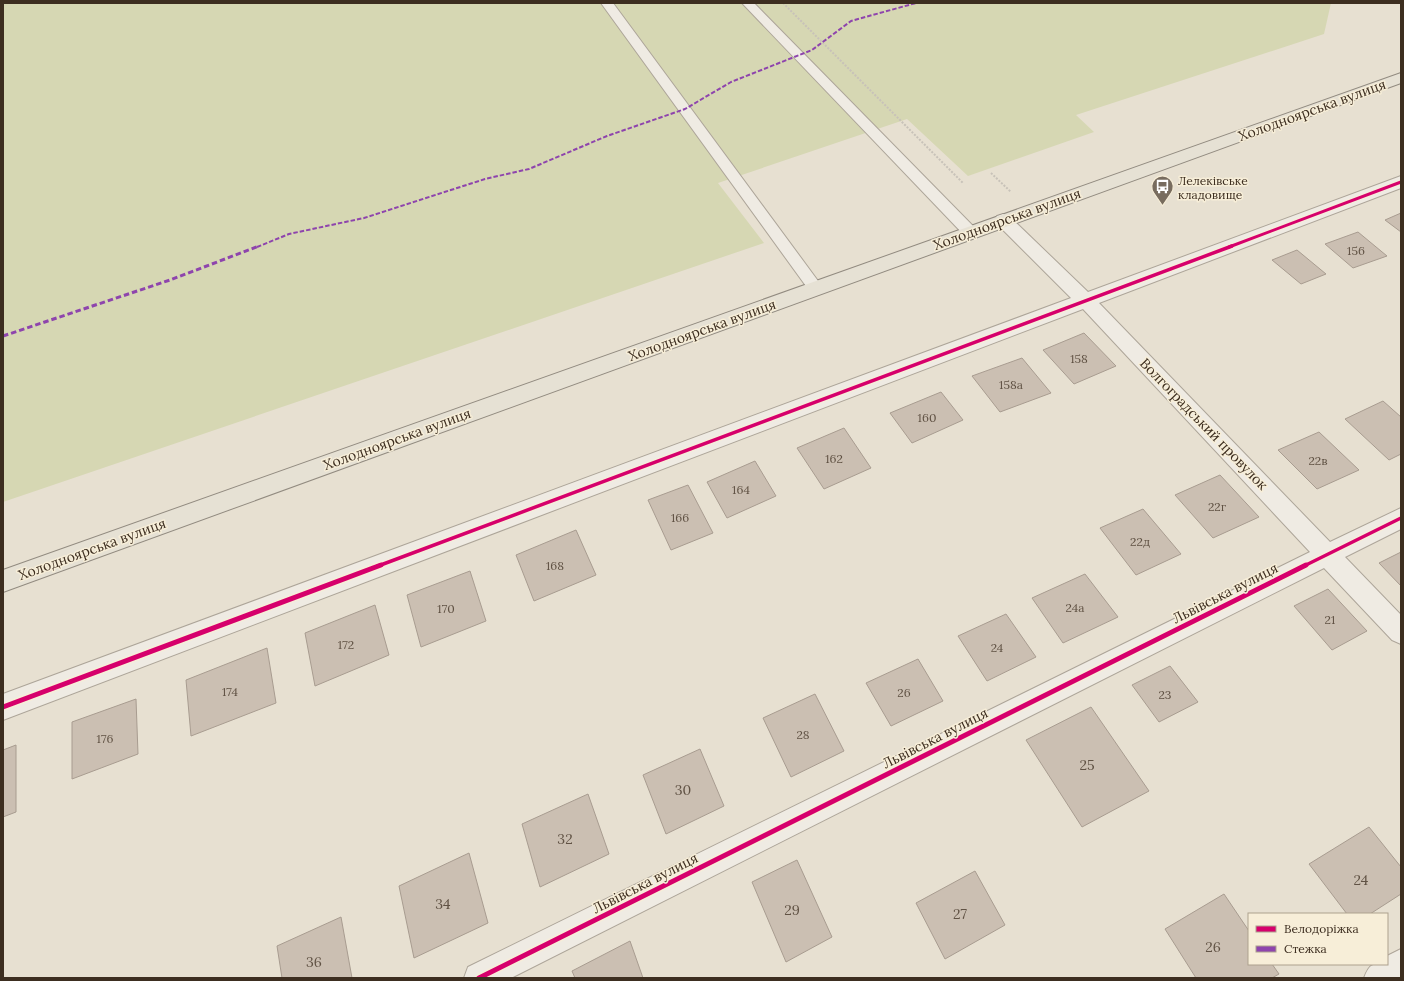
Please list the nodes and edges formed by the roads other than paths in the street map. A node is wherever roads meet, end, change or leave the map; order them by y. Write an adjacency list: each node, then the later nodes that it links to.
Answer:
1 (607, 3): 7 (lane)
2 (748, 3): 6 (lane)
3 (1401, 78): 5 (main road, Холодноярська вулиця)
4 (1401, 182): 8 (street)
5 (1003, 220): 6 (main road, Холодноярська вулиця); 8 (street, Волгоградський провулок)
6 (970, 232): 7 (main road, Холодноярська вулиця)
7 (816, 289): 11 (main road, Холодноярська вулиця)
8 (1086, 301): 10 (street, Волгоградський провулок); 13 (street)
9 (1401, 518): 10 (street, Львівська вулиця)
10 (1327, 554): 12 (street, Волгоградський провулок); 15 (street, Львівська вулиця)
11 (3, 581)
12 (1401, 632)
13 (3, 708)
14 (1401, 964): 16 (street)
15 (478, 978)
16 (1380, 978)

